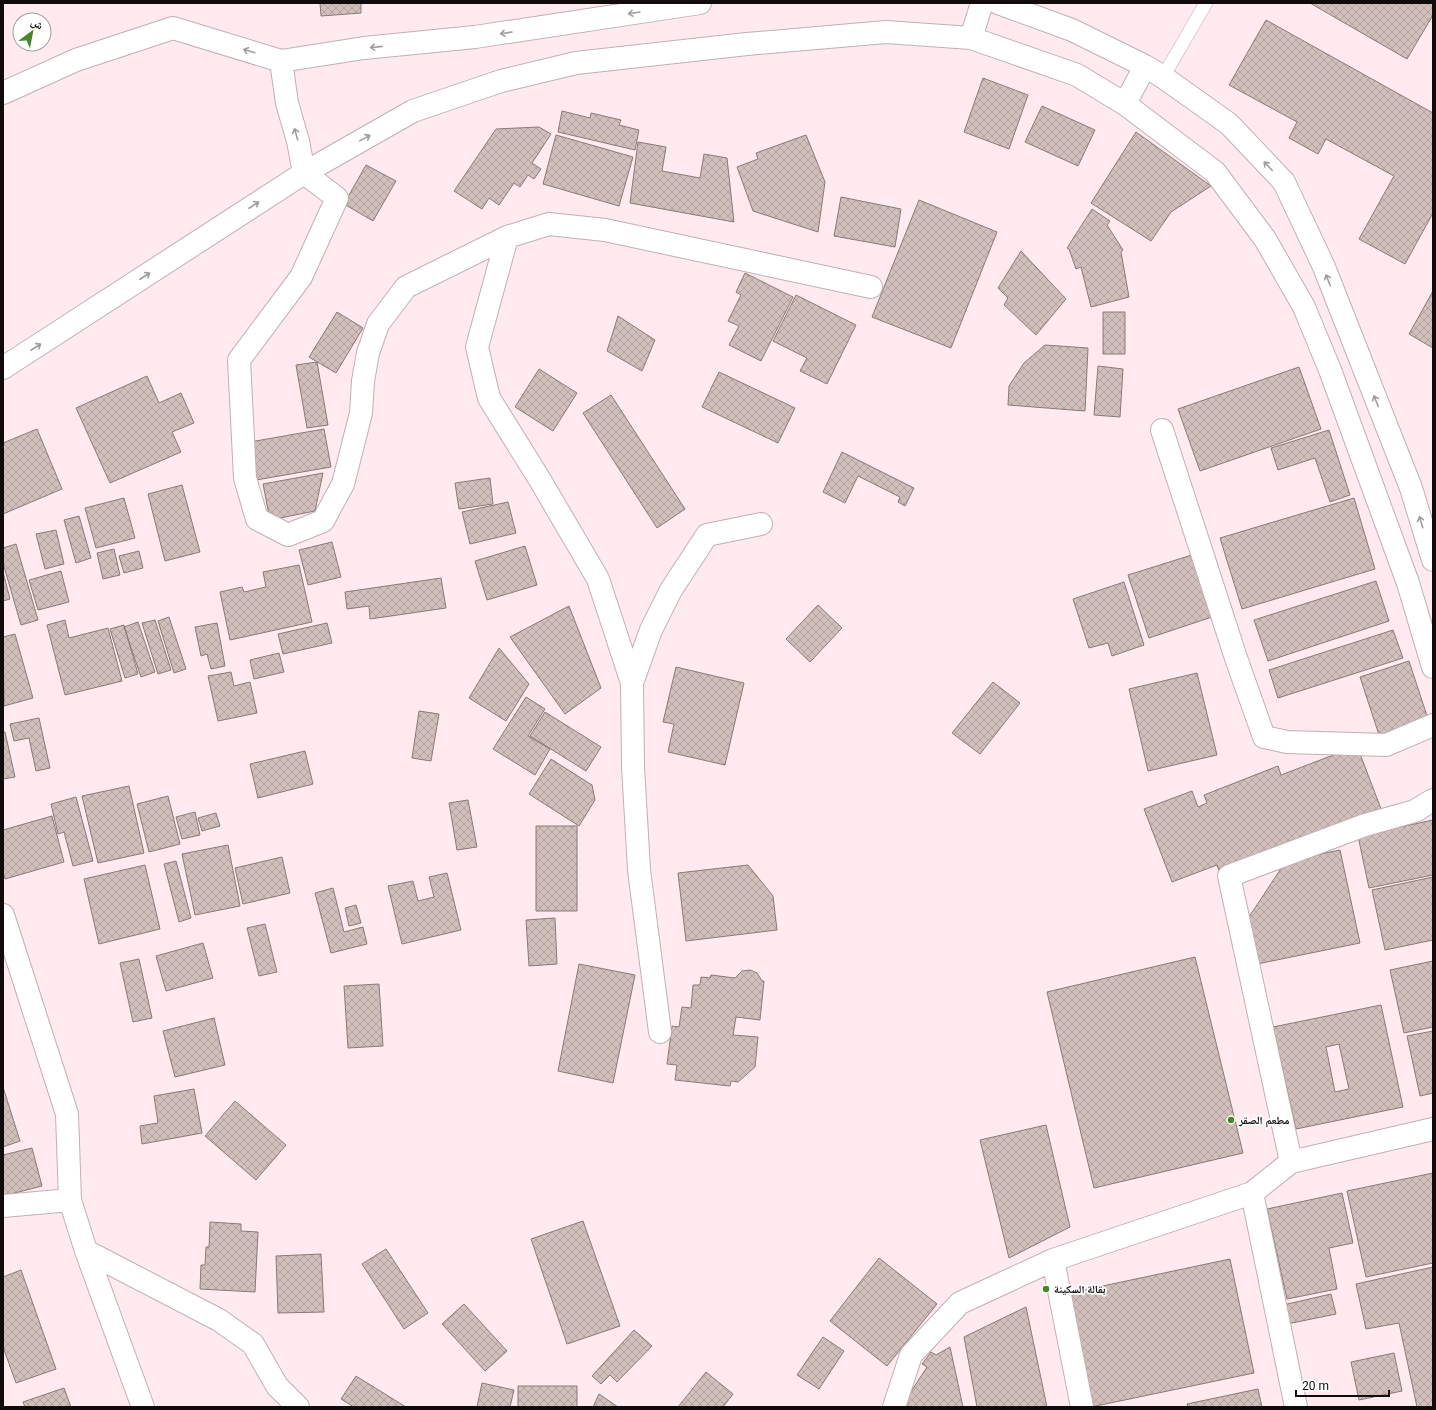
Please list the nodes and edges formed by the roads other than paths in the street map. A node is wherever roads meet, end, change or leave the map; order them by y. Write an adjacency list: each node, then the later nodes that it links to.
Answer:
1 (700, 3): 6 (street, one-way to 6)
2 (982, 3): 5 (street)
3 (998, 3): 7 (street)
4 (1206, 3): 8 (lane)
5 (971, 38): 10 (street); 11 (street, one-way to 5)
6 (281, 61): 9 (street, one-way to 9); 11 (street, one-way to 6)
7 (1145, 66): 8 (street); 10 (street)
8 (1163, 77): 17 (street, one-way to 8)
9 (3, 93)
10 (1125, 104): 18 (street)
11 (304, 173): 12 (street); 14 (street, one-way to 11)
12 (507, 237): 13 (street); 19 (street)
13 (871, 287)
14 (3, 368)
15 (1162, 430): 20 (street)
16 (761, 524): 19 (street)
17 (1433, 560)
18 (1433, 667)
19 (632, 683): 23 (street)
20 (1433, 725)
21 (1433, 800): 25 (street)
22 (3, 915): 27 (street)
23 (660, 1032)
24 (1433, 1129): 25 (street)
25 (1291, 1162): 26 (street)
26 (1252, 1193): 30 (street); 35 (street)
27 (70, 1200): 28 (street); 29 (street)
28 (3, 1206)
29 (86, 1251): 31 (street); 32 (street)
30 (1053, 1260): 33 (street); 34 (street)
31 (143, 1407)
32 (298, 1407)
33 (894, 1407)
34 (1082, 1407)
35 (1296, 1407)

